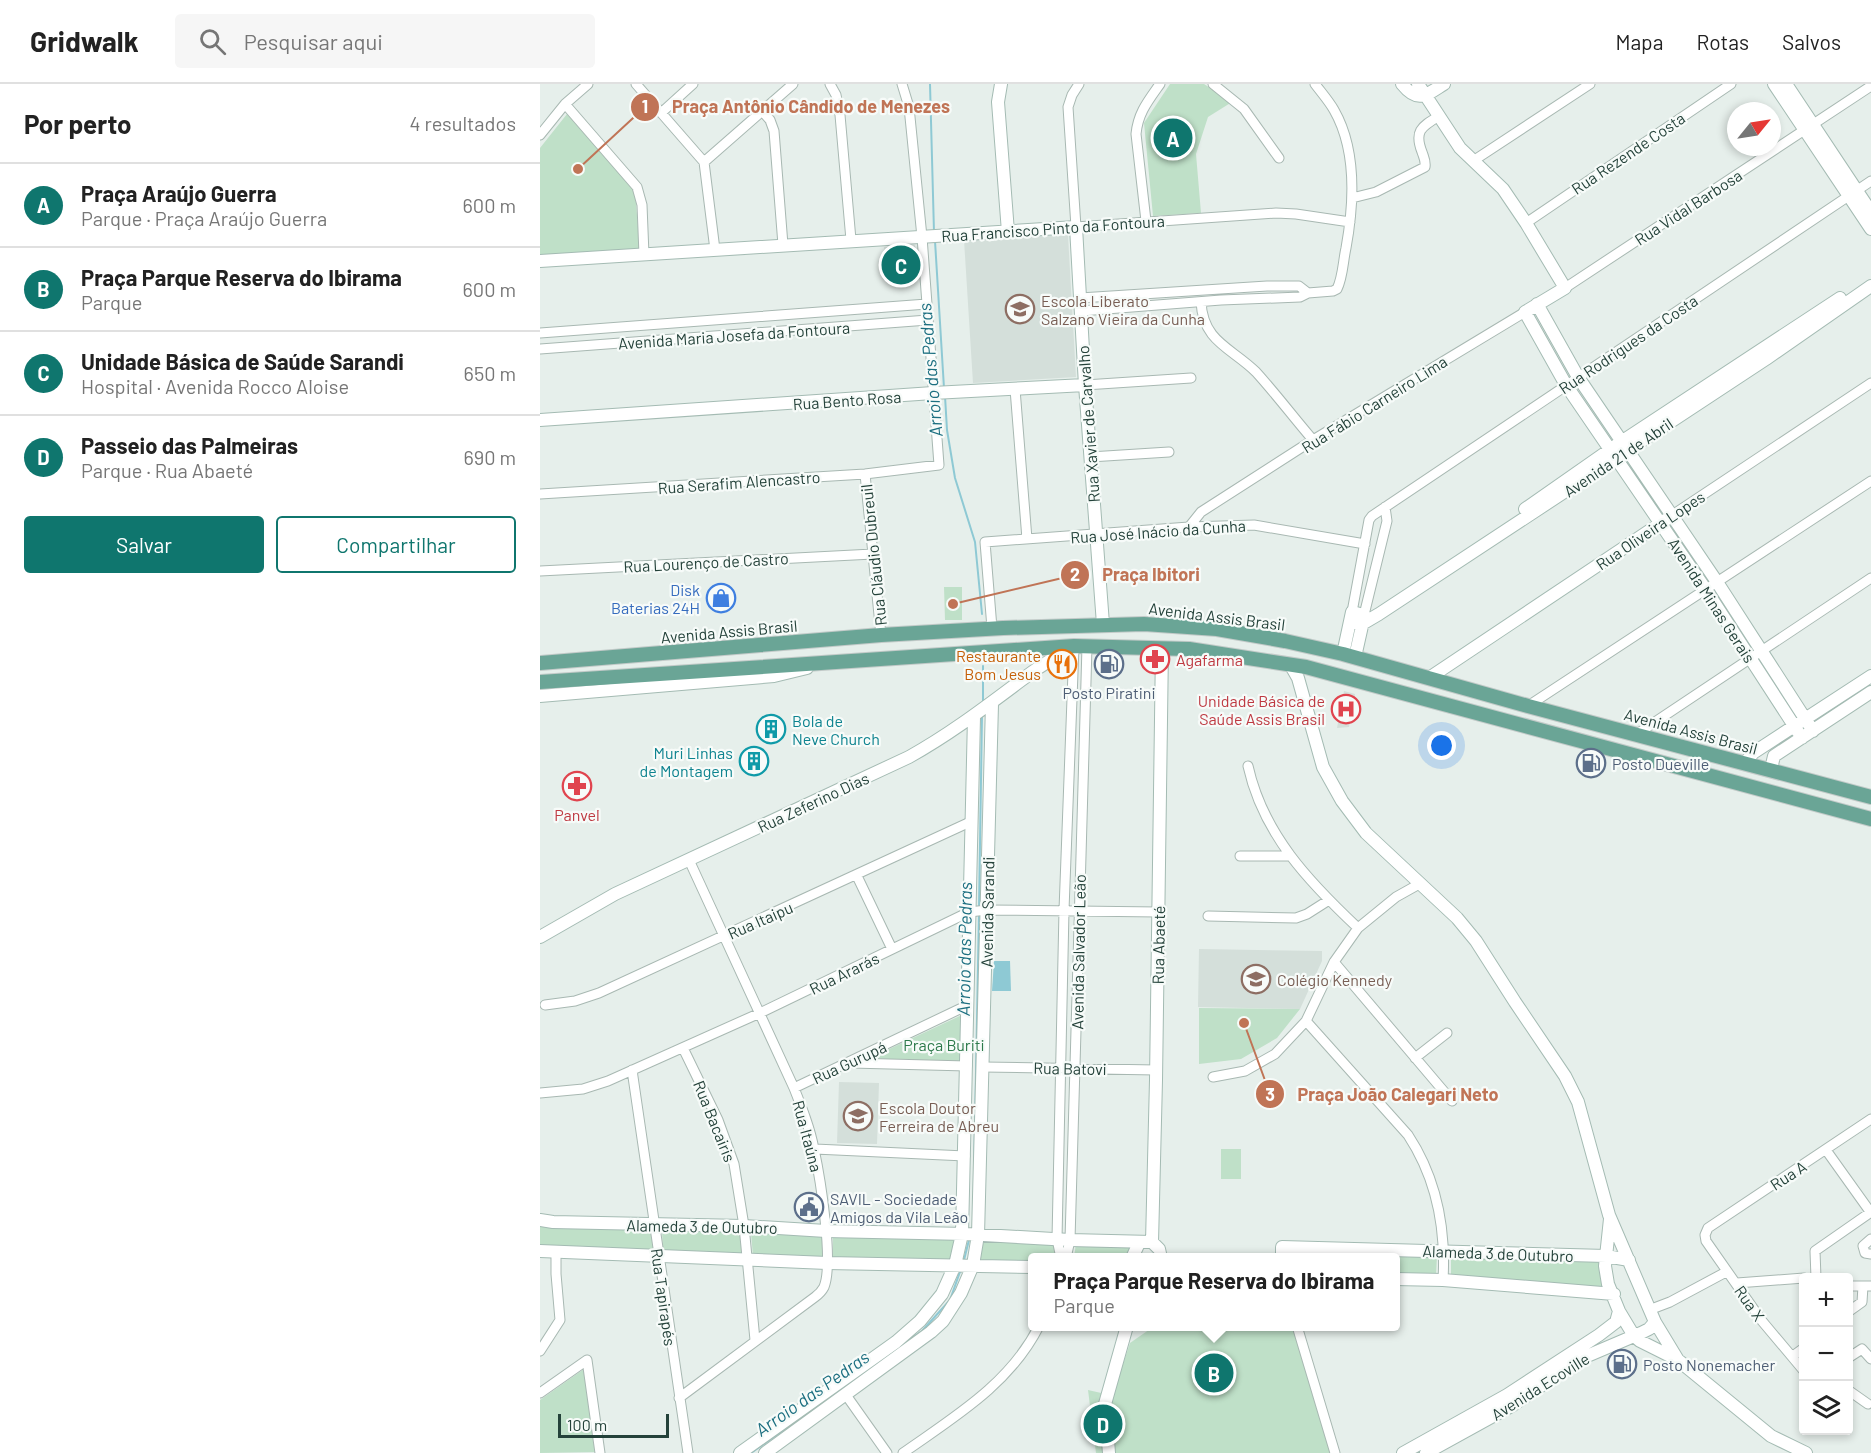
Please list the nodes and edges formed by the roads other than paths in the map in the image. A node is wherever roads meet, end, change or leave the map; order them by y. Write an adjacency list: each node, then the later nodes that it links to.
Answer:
1 (588, 84): 20 (street)
2 (636, 84): 22 (street)
3 (693, 84): 22 (street)
4 (794, 84): 21 (street)
5 (830, 84): 40 (street)
6 (902, 84): 39 (street)
7 (1001, 84): 38 (street)
8 (1161, 84): 33 (street)
9 (1213, 84): 26 (street)
10 (1314, 84): 31 (street)
11 (1402, 84): 19 (street)
12 (1444, 84): 19 (street)
13 (1590, 84): 27 (street)
14 (1731, 84): 35 (street, Rua Rezende Costa)
15 (1774, 84): 24 (street)
16 (1786, 84): 24 (street)
17 (1073, 86): 36 (street, Rua Xavier de Carvalho)
18 (1871, 86): 24 (street, Rua Vidal Barbosa)
19 (1423, 88): 23 (street)
20 (565, 104): 25 (street); 43 (street)
21 (762, 111): 28 (street); 41 (street)
22 (661, 113): 28 (street)
23 (1439, 116): 27 (street); 31 (street)
24 (1808, 128): 30 (street); 49 (street, Rua Vidal Barbosa)
25 (540, 135)
26 (1279, 158)
27 (1473, 161): 35 (street)
28 (704, 162): 42 (street)
29 (1871, 181): 30 (street, Rua Rodrigues da Costa)
30 (1853, 193): 32 (street); 37 (street); 65 (street, Rua Rodrigues da Costa)
31 (1352, 198): 34 (street)
32 (1871, 212)
33 (1146, 221): 34 (street, Rua Francisco Pinto da Fontoura); 36 (street, Rua Francisco Pinto da Fontoura)
34 (1350, 222): 50 (street)
35 (1526, 223): 49 (street)
36 (1076, 227): 38 (street, Rua Francisco Pinto da Fontoura); 52 (street, Rua Xavier de Carvalho)
37 (1871, 230)
38 (1008, 232): 39 (street, Rua Francisco Pinto da Fontoura)
39 (923, 237): 40 (street, Rua Francisco Pinto da Fontoura); 55 (street)
40 (851, 240): 41 (street, Rua Francisco Pinto da Fontoura)
41 (783, 245): 42 (street, Rua Francisco Pinto da Fontoura)
42 (715, 250): 43 (street, Rua Francisco Pinto da Fontoura)
43 (644, 255): 44 (street, Rua Francisco Pinto da Fontoura)
44 (540, 261)
45 (1871, 276): 64 (street, Avenida 21 de Abril)
46 (1267, 286): 48 (street); 50 (street); 51 (street)
47 (1871, 286): 64 (street, Avenida 21 de Abril)
48 (1220, 288): 52 (street); 53 (street)
49 (1565, 288): 56 (street, Rua Fábio Carneiro Lima)
50 (1308, 292): 51 (street)
51 (1267, 297): 53 (street)
52 (1080, 298): 57 (street, Rua Xavier de Carvalho)
53 (1221, 300): 54 (street)
54 (1201, 302): 57 (street); 73 (street)
55 (927, 304): 59 (street); 60 (street, Avenida Maria Josefa da Fontoura)
56 (1538, 304): 58 (street, Rua Fábio Carneiro Lima); 65 (street, Avenida Minas Gerais)
57 (1081, 311): 68 (street, Rua Xavier de Carvalho)
58 (1524, 312): 69 (street, Avenida Minas Gerais); 73 (street, Rua Fábio Carneiro Lima)
59 (928, 320): 62 (street, Avenida Maria Josefa da Fontoura); 71 (street)
60 (708, 321): 61 (street, Avenida Maria Josefa da Fontoura); 62 (street)
61 (540, 333)
62 (709, 336): 63 (street, Avenida Maria Josefa da Fontoura)
63 (540, 349)
64 (1763, 355): 74 (street, Avenida 21 de Abril)
65 (1578, 377): 69 (street, Rua Rodrigues da Costa); 74 (street, Avenida Minas Gerais)
66 (1191, 378): 68 (street, Rua Bento Rosa)
67 (1871, 383): 81 (street, Rua Oliveira Lopes)
68 (1085, 385): 70 (street, Rua Bento Rosa); 76 (street, Rua Xavier de Carvalho)
69 (1566, 385): 74 (street, Avenida Minas Gerais); 80 (street, Rua Rodrigues da Costa)
70 (1015, 389): 71 (street, Rua Bento Rosa); 84 (street)
71 (935, 393): 72 (street, Rua Bento Rosa); 77 (street, Rua Serafim Alencastro)
72 (540, 420)
73 (1313, 441): 82 (street, Rua Fábio Carneiro Lima)
74 (1619, 450): 81 (street, Avenida Minas Gerais); 91 (street, Avenida 21 de Abril)
75 (1169, 452): 76 (street)
76 (1090, 457): 83 (street, Rua Xavier de Carvalho)
77 (866, 474): 79 (street, Rua Serafim Alencastro); 86 (street, Rua Cláudio Dubreuil)
78 (1871, 481): 89 (street)
79 (540, 494)
80 (1385, 507): 85 (street, Rua Rodrigues da Costa); 91 (street)
81 (1666, 520): 89 (street, Avenida Minas Gerais); 90 (street, Avenida Minas Gerais); 107 (street, Rua Oliveira Lopes)
82 (1189, 527): 83 (street, Rua José Inácio da Cunha); 85 (street, Rua José Inácio da Cunha)
83 (1096, 534): 84 (street, Rua José Inácio da Cunha); 92 (street, Rua Xavier de Carvalho)
84 (1027, 539): 93 (street, Rua José Inácio da Cunha)
85 (1365, 544): 91 (street, Rua Rodrigues da Costa)
86 (873, 554): 87 (street, Rua Lourenço de Castro); 95 (street, Rua Cláudio Dubreuil)
87 (540, 571)
88 (1871, 578): 99 (street)
89 (1717, 582): 90 (street); 99 (street, Avenida Minas Gerais)
90 (1706, 590): 101 (street, Avenida Minas Gerais); 112 (street)
91 (1357, 618): 100 (street)
92 (1103, 624): 93 (main road, Avenida Assis Brasil); 94 (main road, Avenida Assis Brasil); 97 (main road)
93 (992, 628): 95 (main road, Avenida Assis Brasil)
94 (1217, 629): 96 (main road, Avenida Assis Brasil); 98 (main road)
95 (881, 635): 103 (main road, Avenida Assis Brasil)
96 (1285, 641): 100 (main road, Avenida Assis Brasil); 105 (main road)
97 (1080, 646): 98 (main road); 102 (main road); 113 (street, Rua Zeferino Dias); 121 (street, Avenida Salvador Leão); 122 (street, Avenida Salvador Leão)
98 (1162, 648): 104 (main road); 138 (street, Rua Abaeté)
99 (1762, 651): 101 (street); 114 (street, Avenida Minas Gerais)
100 (1349, 655): 107 (main road, Avenida Assis Brasil)
101 (1751, 659): 115 (street, Avenida Minas Gerais); 118 (street)
102 (834, 662): 108 (main road); 111 (street)
103 (540, 663)
104 (1290, 664): 105 (main road); 117 (street)
105 (1306, 667): 109 (main road); 117 (street)
106 (1871, 676): 114 (street)
107 (1429, 678): 109 (main road); 112 (main road, Avenida Assis Brasil)
108 (540, 682)
109 (1392, 689): 125 (main road)
110 (1871, 692): 116 (street)
111 (540, 696)
112 (1528, 706): 118 (main road, Avenida Assis Brasil)
113 (983, 711): 128 (street, Avenida Sarandi); 131 (street, Rua Zeferino Dias); 136 (street, Avenida Sarandi)
114 (1806, 718): 115 (street); 116 (street, Avenida Minas Gerais)
115 (1794, 726): 119 (street, Avenida Minas Gerais); 120 (street)
116 (1814, 730): 119 (street)
117 (1312, 733): 133 (street)
118 (1637, 734): 120 (main road, Avenida Assis Brasil)
119 (1802, 738): 124 (street)
120 (1745, 763): 124 (main road, Avenida Assis Brasil); 125 (main road)
121 (1069, 766): 122 (street); 135 (street, Avenida Salvador Leão)
122 (1082, 766): 137 (street, Avenida Salvador Leão)
123 (1248, 766): 130 (street)
124 (1771, 769): 126 (main road, Avenida Assis Brasil)
125 (1753, 786): 127 (main road)
126 (1868, 793)
127 (1870, 819)
128 (970, 822): 132 (street, Rua Itaipu); 136 (street, Avenida Sarandi)
129 (1240, 856): 130 (street)
130 (1290, 856): 134 (street)
131 (689, 860): 141 (street, Rua Itaúna); 142 (street, Rua Zeferino Dias)
132 (857, 876): 141 (street, Rua Itaipu); 143 (street)
133 (1421, 883): 140 (street); 168 (street)
134 (1329, 900): 139 (street); 140 (street)
135 (1064, 910): 136 (street, Rua Ararás); 137 (street, Rua Ararás); 155 (street, Avenida Salvador Leão)
136 (977, 911): 143 (street, Rua Ararás); 146 (street, Avenida Sarandi); 154 (street, Avenida Sarandi)
137 (1078, 911): 138 (street, Rua Ararás); 156 (street, Avenida Salvador Leão)
138 (1158, 912): 158 (street, Rua Abaeté)
139 (1208, 916)
140 (1358, 928): 144 (street)
141 (723, 936): 145 (street, Rua Itaipu); 147 (street, Rua Itaúna)
142 (540, 937)
143 (892, 949): 147 (street, Rua Ararás)
144 (1334, 962): 148 (street); 151 (street)
145 (545, 1005)
146 (968, 1005): 152 (street, Rua Gurupá); 153 (street, Avenida Sarandi)
147 (760, 1013): 150 (street, Rua Ararás); 160 (street, Rua Itaúna)
148 (1306, 1021): 159 (street); 181 (street)
149 (1447, 1033): 151 (street)
150 (683, 1048): 157 (street, Rua Ararás); 171 (street, Rua Bacairis)
151 (1415, 1058): 162 (street)
152 (848, 1063): 153 (street); 160 (street, Rua Gurupá)
153 (967, 1066): 166 (street, Avenida Sarandi)
154 (983, 1067): 155 (street, Rua Batovi); 174 (street, Avenida Sarandi)
155 (1060, 1068): 156 (street, Rua Batovi); 176 (street, Avenida Salvador Leão)
156 (1075, 1068): 158 (street, Rua Batovi); 176 (street, Avenida Salvador Leão)
157 (632, 1070): 161 (street, Rua Ararás); 170 (street, Rua Tapirapés)
158 (1156, 1070): 177 (street, Rua Abaeté)
159 (1213, 1077)
160 (795, 1088): 164 (street, Rua Itaúna)
161 (540, 1093)
162 (1452, 1101)
163 (1871, 1119): 165 (street, Rua A)
164 (814, 1149): 166 (street); 172 (street, Rua Itaúna)
165 (1826, 1150): 167 (street); 173 (street, Rua A)
166 (965, 1156): 174 (street, Avenida Sarandi)
167 (1871, 1213): 195 (street)
168 (1610, 1215): 188 (street); 189 (street)
169 (540, 1220): 170 (street, Alameda 3 de Outubro)
170 (654, 1225): 171 (street, Alameda 3 de Outubro); 187 (street, Rua Tapirapés)
171 (744, 1226): 172 (street, Alameda 3 de Outubro); 190 (street, Rua Bacairis)
172 (826, 1231): 174 (street, Alameda 3 de Outubro); 191 (street, Rua Itaúna)
173 (1706, 1231): 194 (street, Rua X)
174 (970, 1234): 176 (street, Alameda 3 de Outubro); 192 (street, Avenida Sarandi); 192 (street, Avenida Sarandi)
175 (1871, 1239): 186 (street)
176 (1064, 1240): 177 (street, Alameda 3 de Outubro); 182 (street, Avenida Salvador Leão); 183 (street, Avenida Salvador Leão)
177 (1145, 1243): 184 (street); 185 (street)
178 (540, 1251): 179 (street, Alameda 3 de Outubro)
179 (556, 1251): 187 (street, Alameda 3 de Outubro); 212 (street)
180 (1282, 1252): 181 (street, Alameda 3 de Outubro)
181 (1445, 1252): 188 (street, Alameda 3 de Outubro); 199 (street)
182 (1061, 1253)
183 (1065, 1253)
184 (1136, 1253)
185 (1160, 1253)
186 (1871, 1254)
187 (658, 1256): 190 (street, Alameda 3 de Outubro); 222 (street, Rua Tapirapés)
188 (1606, 1256): 189 (street, Alameda 3 de Outubro); 196 (street)
189 (1624, 1259): 196 (street); 204 (street)
190 (748, 1260): 191 (street, Alameda 3 de Outubro); 211 (street, Rua Bacairis)
191 (827, 1263): 192 (street, Alameda 3 de Outubro); 211 (street, Rua Itaúna)
192 (964, 1265): 193 (street, Alameda 3 de Outubro); 221 (street, Avenida Sarandi); 227 (street, Avenida Sarandi)
193 (1028, 1267)
194 (1726, 1272): 200 (street, Rua X); 204 (street)
195 (1816, 1273)
196 (1606, 1276): 202 (street)
197 (1799, 1278): 200 (street)
198 (1400, 1279): 199 (street, Alameda 3 de Outubro)
199 (1443, 1281): 202 (street, Alameda 3 de Outubro)
200 (1737, 1283): 215 (street, Rua X)
201 (1867, 1286): 203 (street)
202 (1614, 1294): 205 (street)
203 (1853, 1308)
204 (1649, 1310): 206 (street)
205 (1619, 1311): 210 (street); 223 (street, Avenida Ecoville)
206 (1655, 1322): 210 (street, Avenida Ecoville); 217 (street)
207 (1036, 1331): 230 (street)
208 (1126, 1331): 231 (street)
209 (1298, 1331): 232 (street)
210 (1634, 1336): 217 (street); 223 (street, Avenida Ecoville)
211 (755, 1340): 222 (street, Rua Itaúna)
212 (540, 1351)
213 (1799, 1351): 215 (street)
214 (1853, 1355): 216 (street)
215 (1792, 1356): 218 (street, Rua X)
216 (1871, 1359)
217 (1678, 1360): 235 (street)
218 (1799, 1366)
219 (540, 1393): 225 (street)
220 (1853, 1394): 224 (street)
221 (846, 1395): 228 (street, Avenida Sarandi); 229 (street)
222 (679, 1398): 226 (street, Rua Tapirapés)
223 (1510, 1400): 233 (street, Avenida Ecoville); 234 (street, Avenida Ecoville)
224 (1868, 1404)
225 (600, 1453)
226 (688, 1453)
227 (740, 1453)
228 (765, 1453)
229 (887, 1453)
230 (903, 1453)
231 (1109, 1453)
232 (1335, 1453)
233 (1402, 1453)
234 (1426, 1453)
235 (1806, 1453)

